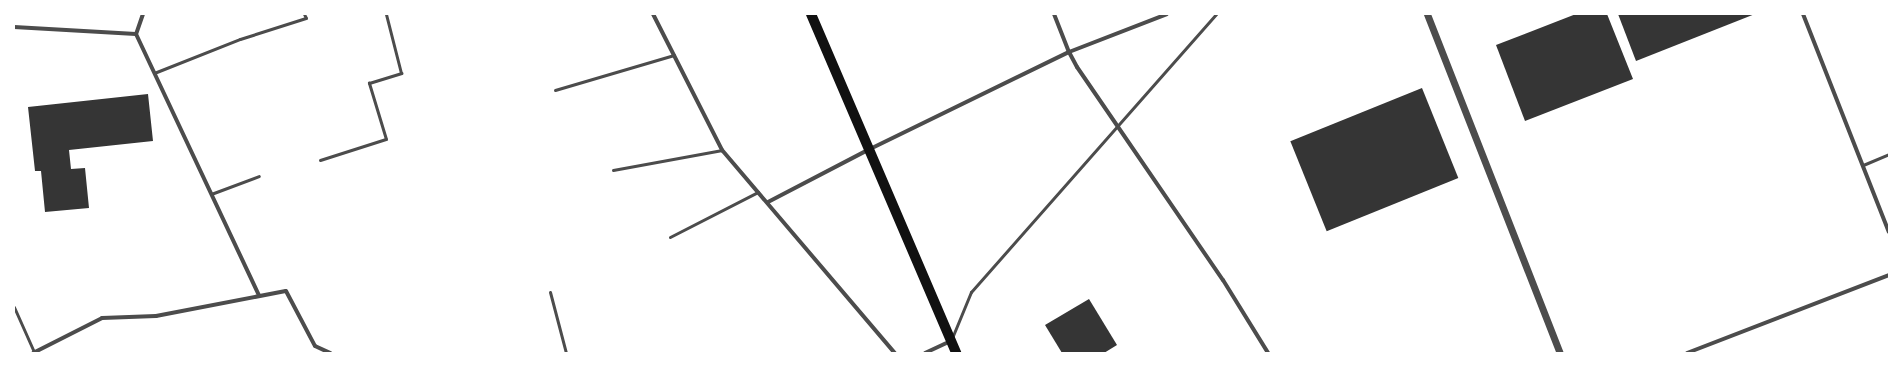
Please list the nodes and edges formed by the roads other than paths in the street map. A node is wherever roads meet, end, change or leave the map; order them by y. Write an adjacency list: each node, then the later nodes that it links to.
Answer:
1 (143, 14): 12 (street)
2 (304, 14): 15 (lane)
3 (386, 14): 21 (lane)
4 (653, 14): 14 (street)
5 (811, 14): 18 (main road)
6 (1054, 14): 13 (street)
7 (1167, 14): 13 (street)
8 (1216, 14): 17 (lane)
9 (1427, 14): 42 (street)
10 (1804, 14): 22 (street)
11 (14, 27): 12 (street)
12 (136, 34): 15 (street)
13 (1069, 52): 17 (street); 18 (street)
14 (674, 55): 16 (lane); 19 (street)
15 (154, 73): 26 (street)
16 (555, 90)
17 (1118, 126): 34 (lane); 41 (street)
18 (870, 149): 27 (street); 34 (main road)
19 (722, 150): 23 (lane); 25 (street)
20 (1889, 154): 22 (lane)
21 (320, 160)
22 (1863, 165): 28 (street)
23 (613, 170)
24 (259, 176): 26 (lane)
25 (758, 192): 27 (street); 29 (lane)
26 (211, 194): 32 (street)
27 (768, 202): 38 (street)
28 (1889, 232)
29 (670, 237)
30 (1889, 275): 43 (street)
31 (550, 292): 37 (lane)
32 (258, 295): 35 (street); 36 (street)
33 (14, 307): 35 (lane)
34 (951, 341): 39 (street); 40 (main road)
35 (34, 352)
36 (330, 353)
37 (566, 353)
38 (895, 353)
39 (925, 353)
40 (956, 353)
41 (1268, 353)
42 (1560, 353)
43 (1687, 353)

